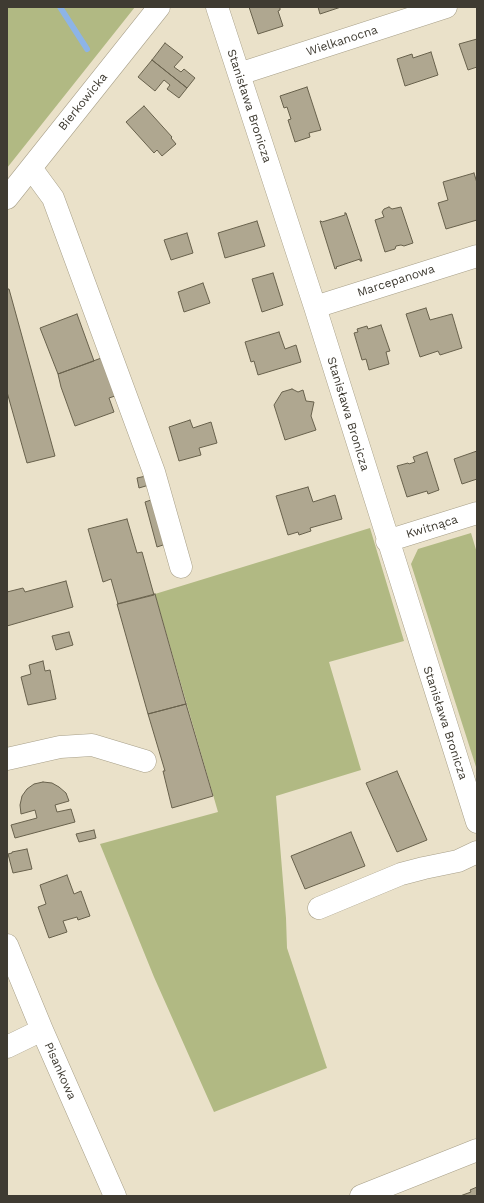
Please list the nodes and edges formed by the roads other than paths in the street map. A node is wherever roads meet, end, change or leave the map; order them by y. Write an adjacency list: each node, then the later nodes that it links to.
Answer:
1 (159, 7): 5 (street, Bierkowicka)
2 (216, 7): 4 (street, Stanisława Bronicza)
3 (446, 7): 4 (street, Wielkanocna)
4 (239, 74): 8 (street, Stanisława Bronicza)
5 (31, 168): 6 (street, Bierkowicka); 11 (street)
6 (7, 198)
7 (477, 256): 8 (street, Marcepanowa)
8 (315, 307): 10 (street, Stanisława Bronicza)
9 (476, 517): 10 (street, Kwitnąca)
10 (387, 541): 14 (street, Stanisława Bronicza)
11 (181, 567)
12 (7, 760): 13 (street)
13 (145, 761)
14 (477, 822)
15 (477, 852): 16 (street)
16 (319, 908)
17 (7, 945): 18 (street, Pisankowa)
18 (42, 1030): 19 (street); 21 (street, Pisankowa)
19 (7, 1047)
20 (477, 1150): 22 (street)
21 (115, 1196)
22 (361, 1196)

